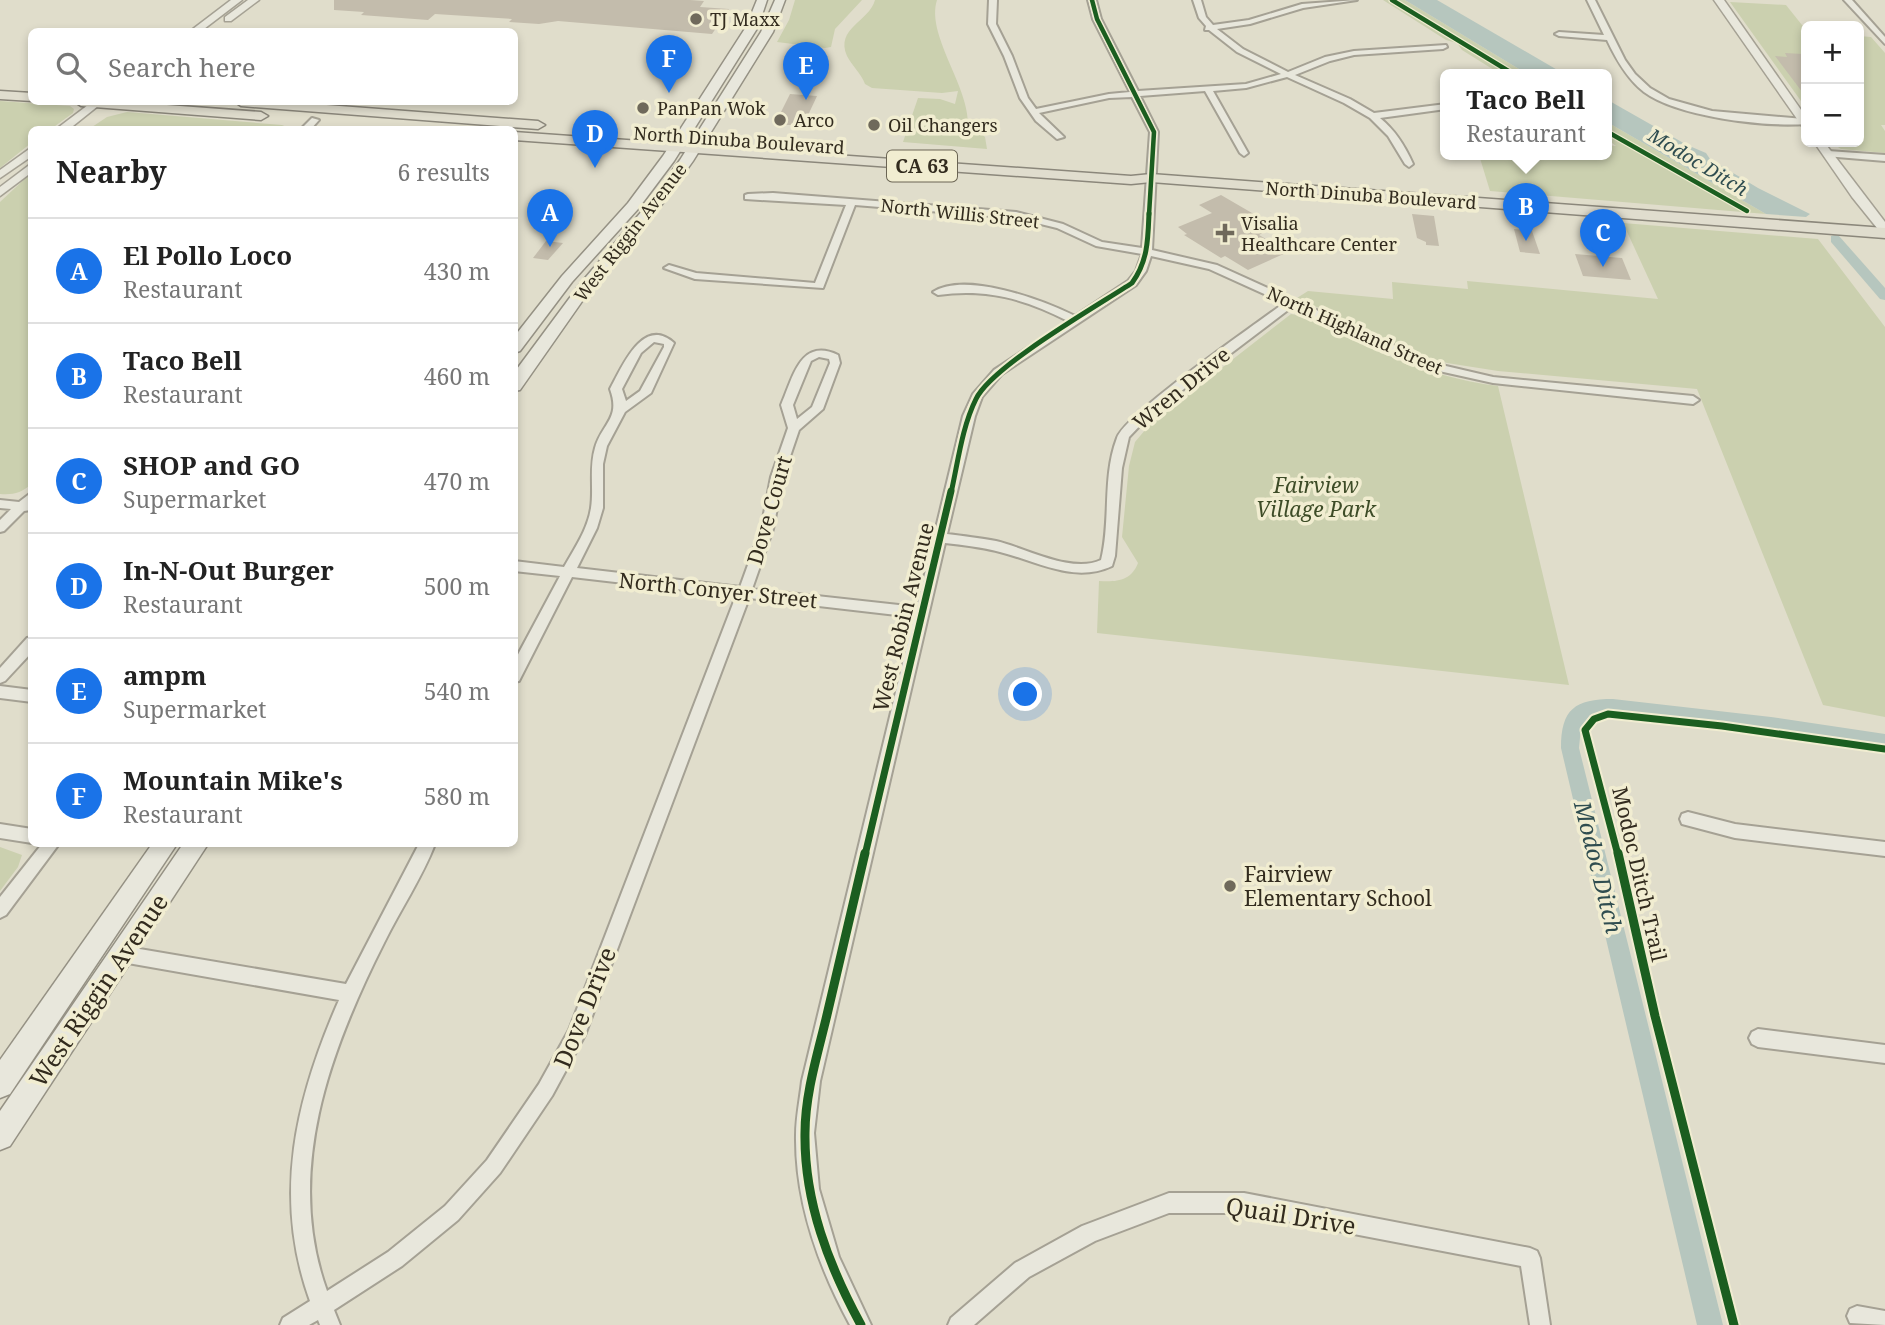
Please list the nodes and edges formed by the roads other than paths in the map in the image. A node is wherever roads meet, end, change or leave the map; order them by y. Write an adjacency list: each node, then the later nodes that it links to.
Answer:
1 (244, 0): 13 (street)
2 (254, 0): 13 (street)
3 (762, 0): 50 (main road, West Riggin Avenue)
4 (772, 0): 19 (main road)
5 (780, 0): 19 (main road, West Riggin Avenue)
6 (993, 0): 37 (street)
7 (1092, 0): 28 (street, West Robin Avenue)
8 (1196, 0): 18 (street)
9 (1353, 0): 18 (street)
10 (1591, 0): 21 (street)
11 (1719, 0): 40 (street)
12 (1848, 0): 22 (street)
13 (238, 5): 14 (street); 17 (street)
14 (224, 9): 15 (street); 16 (street)
15 (198, 28)
16 (207, 28)
17 (215, 28)
18 (1208, 28): 24 (street)
19 (767, 32): 51 (main road, West Riggin Avenue)
20 (1559, 34): 21 (street)
21 (1612, 38): 42 (street)
22 (1885, 42)
23 (1443, 47): 24 (street)
24 (1289, 74): 27 (street); 39 (street)
25 (0, 83): 26 (main road)
26 (28, 86)
27 (1208, 90): 28 (street); 54 (street)
28 (1136, 94): 37 (street); 60 (street, West Robin Avenue)
29 (0, 95): 30 (main road)
30 (28, 97)
31 (94, 105): 44 (street)
32 (113, 105): 45 (street)
33 (138, 105): 38 (main road)
34 (284, 105): 36 (main road, North Dinuba Boulevard / CA 63)
35 (1440, 107): 39 (street)
36 (325, 108): 38 (main road); 41 (main road, North Dinuba Boulevard / CA 63)
37 (1032, 112): 49 (street)
38 (228, 113): 43 (main road)
39 (1373, 116): 57 (street)
40 (1801, 117)
41 (427, 123): 43 (main road); 46 (main road, North Dinuba Boulevard / CA 63)
42 (1801, 123)
43 (309, 125)
44 (65, 126)
45 (85, 126)
46 (467, 126)
47 (518, 130): 50 (main road, North Dinuba Boulevard / CA 63)
48 (518, 136): 50 (main road, North Dinuba Boulevard / CA 63)
49 (1060, 137)
50 (680, 142): 51 (main road, North Dinuba Boulevard / CA 63); 69 (main road, West Riggin Avenue)
51 (698, 143): 60 (main road, North Dinuba Boulevard / CA 63); 73 (main road, West Riggin Avenue)
52 (1823, 147): 55 (street)
53 (28, 153): 59 (street)
54 (1244, 153)
55 (1828, 154): 56 (street); 64 (street)
56 (1885, 158)
57 (1409, 164)
58 (28, 169): 61 (street)
59 (0, 175)
60 (1151, 178): 64 (main road, North Dinuba Boulevard / CA 63); 65 (street, West Robin Avenue)
61 (0, 193)
62 (748, 197): 63 (street, North Willis Street)
63 (852, 202): 65 (street, North Willis Street); 66 (street)
64 (1885, 232)
65 (1147, 253): 68 (street, North Highland Street); 70 (street, West Robin Avenue)
66 (669, 268)
67 (938, 292): 70 (street)
68 (1291, 303): 74 (street, North Highland Street); 80 (street, Wren Drive)
69 (538, 316): 71 (main road, West Riggin Avenue); 72 (main road)
70 (1076, 321): 80 (street, West Robin Avenue)
71 (518, 343)
72 (518, 363)
73 (518, 380)
74 (1693, 400)
75 (620, 410): 75 (street); 82 (street)
76 (794, 428): 76 (street, Dove Court); 83 (street, Dove Court)
77 (0, 504): 78 (street)
78 (26, 507): 79 (street)
79 (0, 528)
80 (941, 538): 84 (street, West Robin Avenue)
81 (518, 567): 82 (street, North Conyer Street)
82 (569, 573): 83 (street, North Conyer Street); 86 (street)
83 (743, 592): 84 (street, North Conyer Street); 105 (street, Dove Drive)
84 (922, 613): 110 (street, West Robin Avenue)
85 (28, 646): 87 (street)
86 (518, 669)
87 (0, 677)
88 (0, 692): 89 (street)
89 (28, 696)
90 (1688, 819): 97 (street)
91 (0, 831): 92 (street)
92 (28, 835)
93 (49, 847): 98 (street)
94 (163, 847): 103 (main road, West Riggin Avenue)
95 (195, 847): 99 (main road, West Riggin Avenue)
96 (425, 847): 100 (street)
97 (1885, 849)
98 (0, 910)
99 (122, 954): 100 (street); 104 (main road, West Riggin Avenue)
100 (350, 993): 105 (street)
101 (1758, 1038): 102 (street)
102 (1885, 1054)
103 (0, 1084)
104 (0, 1136)
105 (323, 1305): 108 (street, Dove Drive); 109 (street)
106 (1857, 1316): 107 (street)
107 (1885, 1321)
108 (290, 1325)
109 (330, 1325)
110 (861, 1325)
111 (958, 1325): 112 (street, Quail Drive)
112 (1540, 1325)

